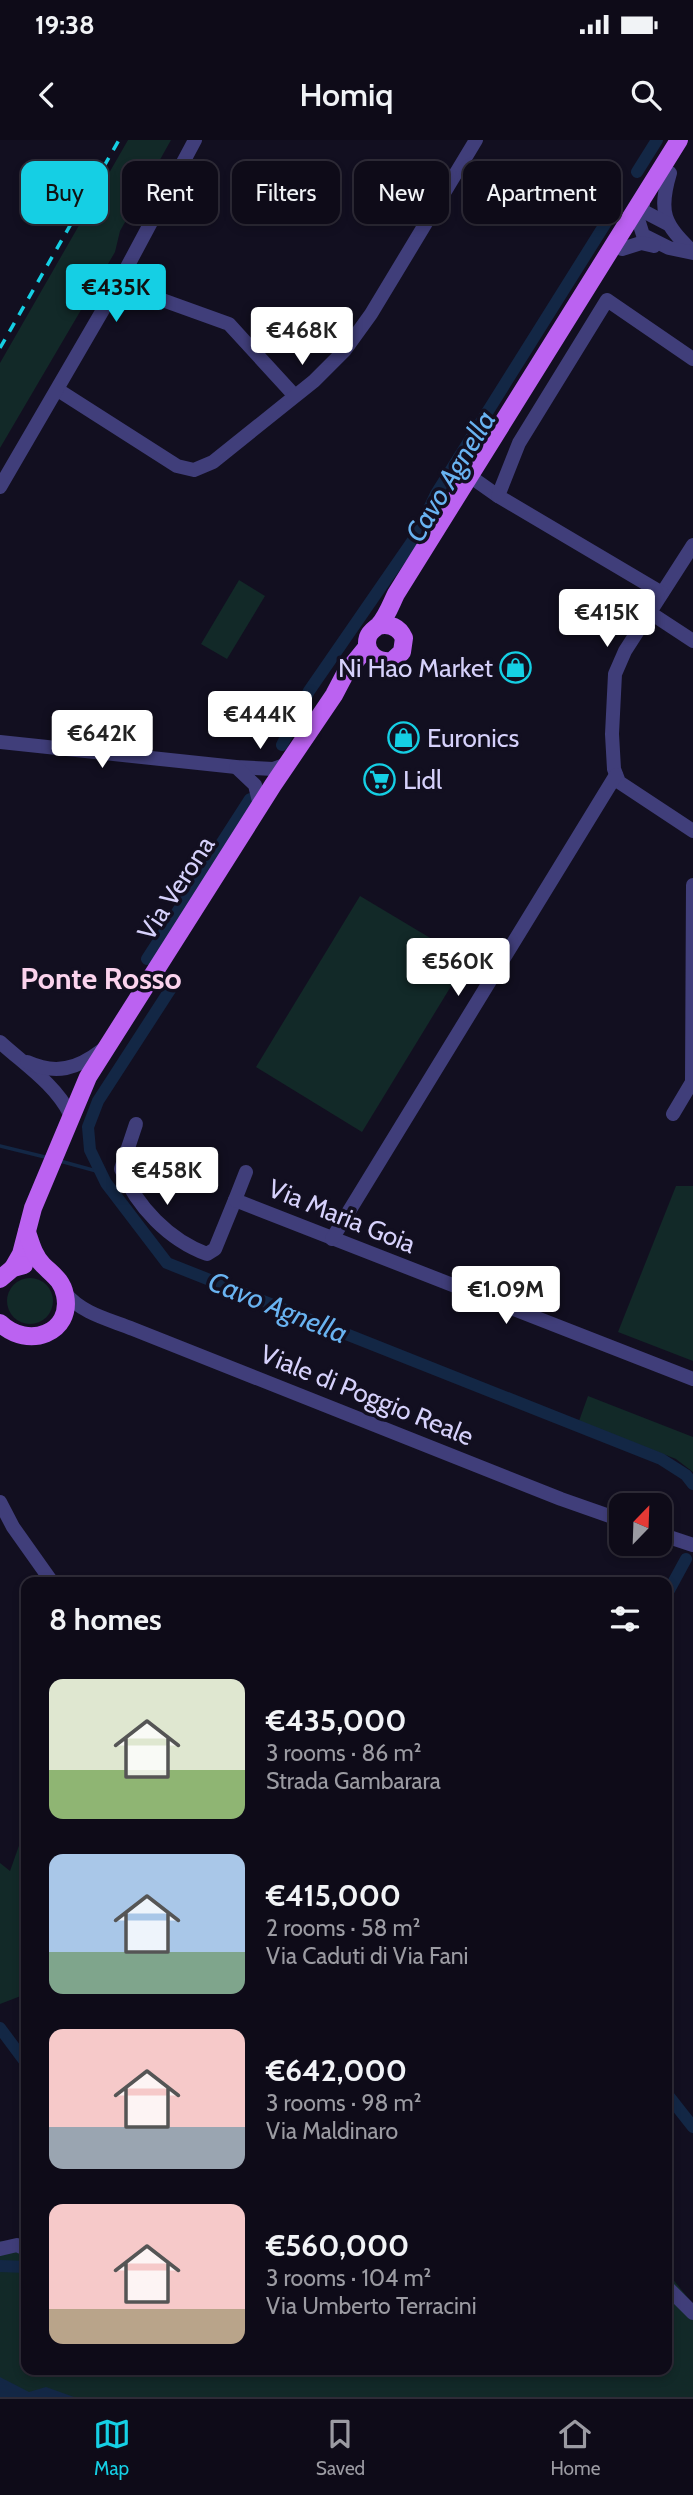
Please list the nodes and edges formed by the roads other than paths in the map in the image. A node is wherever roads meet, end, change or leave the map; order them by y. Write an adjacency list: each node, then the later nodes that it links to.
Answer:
1 (195, 140): 10 (street)
2 (476, 140): 15 (street)
3 (683, 141): 4 (main road, Via Verona); 5 (street, Via Verona); 11 (main road, Via Verona)
4 (670, 173): 5 (main road, Via Verona); 6 (street)
5 (641, 216): 6 (street); 7 (street); 8 (main road, Via Verona); 11 (street, Via Verona)
6 (668, 224): 9 (street)
7 (669, 248): 8 (street); 9 (street)
8 (622, 249): 12 (main road, Via Verona)
9 (693, 253)
10 (118, 284): 14 (street); 15 (street)
11 (580, 295): 12 (main road, Via Verona)
12 (557, 337): 16 (main road, Via Verona)
13 (693, 359): 18 (street)
14 (58, 390): 15 (street); 17 (street)
15 (295, 395)
16 (471, 478): 18 (street); 20 (main road, Via Verona)
17 (0, 487)
18 (499, 496): 21 (street)
19 (693, 545): 21 (street)
20 (409, 575): 23 (main road, Via Verona); 24 (main road, Via Verona)
21 (662, 593): 22 (street)
22 (649, 612): 25 (street); 30 (street)
23 (378, 626): 24 (main road); 26 (main road, Via Verona)
24 (401, 633): 26 (main road, Via Verona)
25 (693, 641)
26 (373, 654): 28 (main road, Via Verona)
27 (0, 742): 29 (street)
28 (287, 764): 29 (street); 31 (main road, Via Verona)
29 (236, 767): 31 (street)
30 (616, 775): 32 (street); 45 (street)
31 (260, 805): 37 (main road, Via Verona)
32 (693, 831)
33 (693, 884): 34 (street)
34 (693, 913): 35 (street)
35 (693, 996): 40 (street)
36 (0, 1042): 38 (street)
37 (105, 1048): 38 (street); 39 (main road, Via Verona)
38 (29, 1063): 39 (street)
39 (72, 1109): 44 (main road, Via Verona)
40 (673, 1114)
41 (136, 1124): 43 (street)
42 (246, 1172): 43 (street, Via Maria Goia)
43 (235, 1200): 45 (street, Via Maria Goia)
44 (27, 1232): 46 (main road); 47 (main road, Via Verona)
45 (332, 1238): 54 (street, Via Maria Goia)
46 (45, 1267): 47 (main road); 48 (main road)
47 (7, 1274)
48 (65, 1293): 49 (street, Viale di Poggio Reale); 51 (main road)
49 (95, 1316): 51 (street); 56 (street, Viale di Poggio Reale)
50 (0, 1323): 52 (main road)
51 (57, 1324): 52 (main road)
52 (18, 1336): 53 (main road)
53 (0, 1345)
54 (693, 1379)
55 (0, 1503): 59 (street)
56 (609, 1516)
57 (672, 1538): 58 (street)
58 (690, 1543)
59 (48, 1577)
60 (21, 2247): 61 (street)
61 (0, 2249)
62 (672, 2292): 63 (street)
63 (693, 2313)

